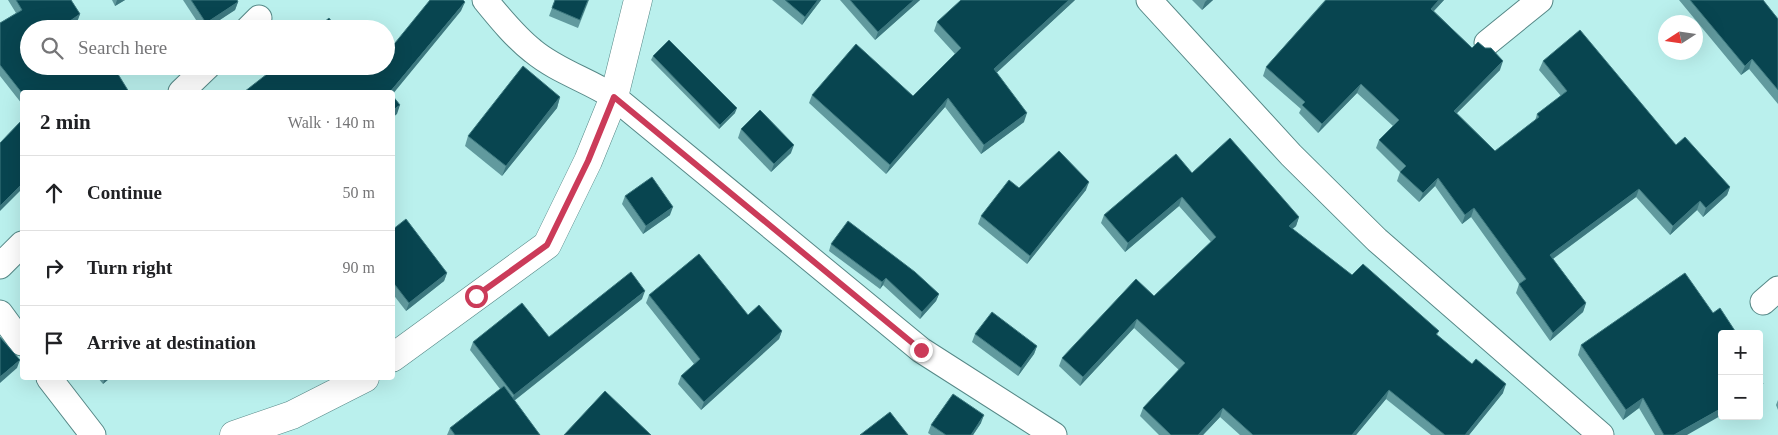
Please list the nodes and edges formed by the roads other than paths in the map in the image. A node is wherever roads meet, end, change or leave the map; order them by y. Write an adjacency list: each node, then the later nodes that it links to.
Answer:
1 (485, 0): 8 (street)
2 (638, 0): 8 (street)
3 (1149, 0): 19 (street)
4 (1540, 0): 5 (street)
5 (1488, 43)
6 (199, 75): 7 (street)
7 (183, 90)
8 (614, 97): 13 (street); 18 (street)
9 (20, 246): 10 (street)
10 (0, 266)
11 (0, 313): 12 (street)
12 (20, 339)
13 (395, 356)
14 (51, 380): 16 (street)
15 (361, 380): 17 (street)
16 (93, 435)
17 (234, 435)
18 (1054, 435)
19 (1600, 435)

